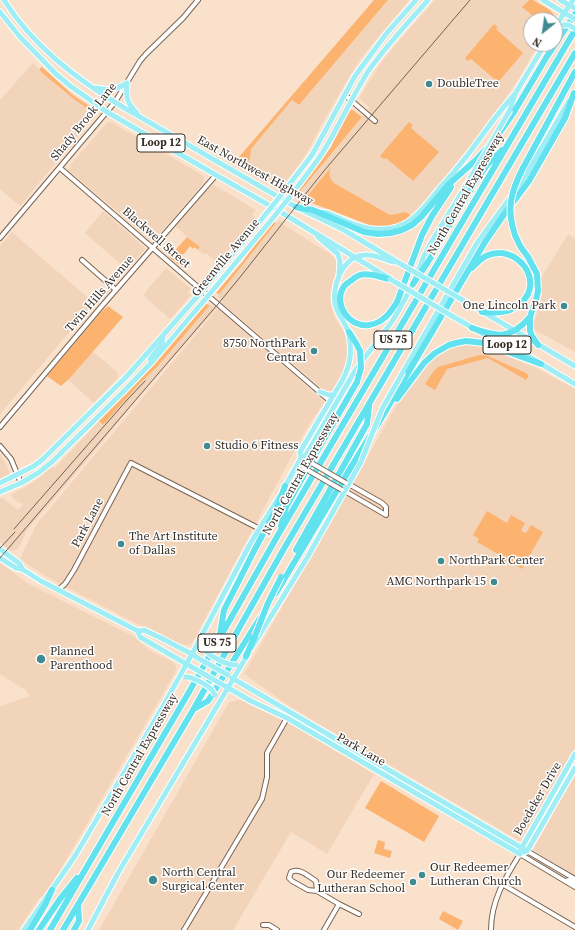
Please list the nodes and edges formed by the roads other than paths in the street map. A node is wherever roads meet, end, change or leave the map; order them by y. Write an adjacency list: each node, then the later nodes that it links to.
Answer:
1 (4, 0): 17 (main road, East Northwest Highway / Loop 12)
2 (198, 0): 20 (street, Shady Brook Lane)
3 (416, 0): 11 (main road, Greenville Avenue)
4 (428, 0): 13 (main road, Greenville Avenue)
5 (543, 0): 7 (main road)
6 (560, 0): 7 (main road)
7 (571, 9): 9 (main road); 10 (main road, bridge); 32 (highway)
8 (0, 12): 18 (main road, East Northwest Highway / Loop 12)
9 (563, 18)
10 (575, 19)
11 (397, 22): 13 (main road); 23 (main road, Greenville Avenue)
12 (563, 25): 14 (main road, bridge)
13 (404, 28): 25 (main road, Greenville Avenue)
14 (575, 30): 30 (highway, North Central Expressway / US 75)
15 (540, 52): 24 (main road, North Central Expressway)
16 (575, 52): 65 (highway, North Central Expressway / US 75)
17 (50, 54): 18 (main road); 21 (main road, East Northwest Highway / Loop 12)
18 (43, 61): 27 (main road, East Northwest Highway / Loop 12)
19 (575, 72): 50 (highway, bridge)
20 (127, 83): 21 (main road); 26 (street, Shady Brook Lane); 28 (main road)
21 (94, 88): 26 (main road, East Northwest Highway / Loop 12)
22 (575, 93): 45 (highway); 75 (main road, bridge)
23 (345, 94): 25 (street); 47 (main road, Greenville Avenue, bridge)
24 (515, 94): 35 (main road, North Central Expressway); 44 (main road, North Central Expressway, bridge)
25 (351, 100): 29 (street); 48 (main road, Greenville Avenue, bridge)
26 (115, 102): 27 (street, Shady Brook Lane); 28 (main road, East Northwest Highway / Loop 12)
27 (107, 112): 31 (street, Shady Brook Lane); 33 (main road, East Northwest Highway / Loop 12)
28 (146, 120): 34 (main road, East Northwest Highway / Loop 12)
29 (375, 120)
30 (508, 144): 44 (highway); 80 (highway, North Central Expressway / US 75)
31 (60, 168): 37 (street, Shady Brook Lane); 38 (street, Blackwell Street)
32 (464, 171): 35 (highway); 43 (highway)
33 (216, 175): 36 (main road, East Northwest Highway / Loop 12); 38 (street, Twin Hills Avenue)
34 (296, 207): 35 (highway); 41 (main road, East Northwest Highway / Loop 12)
35 (313, 210)
36 (310, 230): 39 (main road, East Northwest Highway / Loop 12); 42 (main road)
37 (0, 238)
38 (153, 248): 46 (street, Twin Hills Avenue); 47 (street, Blackwell Street)
39 (356, 257): 41 (main road); 42 (main road); 43 (main road, East Northwest Highway / Loop 12)
40 (82, 260): 46 (street)
41 (399, 263): 49 (main road, East Northwest Highway / Loop 12, bridge)
42 (339, 276): 53 (main road)
43 (390, 279): 51 (main road, East Northwest Highway / Loop 12, bridge)
44 (413, 284): 71 (main road, North Central Expressway)
45 (459, 288): 49 (highway); 66 (highway)
46 (116, 290): 67 (street, Twin Hills Avenue)
47 (202, 291): 48 (street, Blackwell Street); 54 (main road, Greenville Avenue)
48 (208, 296): 56 (main road, Greenville Avenue); 62 (street, Blackwell Street)
49 (482, 312): 52 (main road, Loop 12)
50 (530, 317): 52 (highway); 55 (highway)
51 (472, 328): 52 (highway); 57 (main road, Loop 12)
52 (514, 331): 55 (main road, Loop 12)
53 (349, 332): 63 (main road, North Central Expressway); 80 (highway, bridge)
54 (163, 335): 56 (main road); 60 (main road, Greenville Avenue)
55 (538, 345): 58 (main road, Loop 12)
56 (152, 362): 61 (main road, Greenville Avenue)
57 (541, 364): 59 (main road, Loop 12); 66 (highway)
58 (575, 366)
59 (575, 384)
60 (117, 386): 61 (main road); 68 (main road, Greenville Avenue)
61 (123, 392): 69 (main road, Greenville Avenue)
62 (320, 392): 63 (main road); 64 (street, Blackwell Street)
63 (334, 395): 64 (main road, North Central Expressway)
64 (330, 401): 71 (main road, North Central Expressway)
65 (369, 403): 89 (highway, bridge); 96 (highway, North Central Expressway / US 75)
66 (382, 419): 96 (highway)
67 (0, 427)
68 (70, 432): 69 (main road); 72 (main road, Greenville Avenue)
69 (76, 438): 74 (main road, Greenville Avenue)
70 (0, 446): 72 (street)
71 (300, 460): 75 (street, bridge); 76 (main road, North Central Expressway); 77 (street, bridge)
72 (18, 475): 73 (main road, Greenville Avenue); 74 (street)
73 (0, 483)
74 (21, 483): 78 (main road, Greenville Avenue)
75 (348, 484): 77 (main road); 77 (street)
76 (286, 486): 79 (main road, North Central Expressway); 87 (highway)
77 (344, 490): 89 (main road)
78 (0, 492)
79 (260, 529): 84 (street, Park Lane); 86 (main road, North Central Expressway)
80 (278, 535): 87 (highway, North Central Expressway / US 75)
81 (0, 548): 83 (main road, Park Lane)
82 (0, 558): 83 (main road, Park Lane)
83 (22, 569): 84 (main road, Park Lane)
84 (58, 590): 85 (main road, Park Lane)
85 (138, 631): 88 (main road, Park Lane); 91 (main road, Park Lane)
86 (200, 639): 88 (main road, North Central Expressway); 90 (main road, bridge)
87 (219, 640): 110 (highway, North Central Expressway / US 75)
88 (194, 656): 91 (main road, North Central Expressway); 92 (main road, Park Lane, bridge)
89 (246, 656): 90 (main road)
90 (239, 664): 92 (main road)
91 (188, 665): 93 (main road, North Central Expressway); 94 (main road, Park Lane, bridge)
92 (234, 678): 94 (main road); 98 (main road, Park Lane)
93 (178, 680): 95 (main road, bridge); 115 (main road, North Central Expressway)
94 (228, 688): 95 (main road); 97 (main road, Park Lane)
95 (217, 705): 128 (main road)
96 (193, 710): 117 (highway, North Central Expressway / US 75)
97 (287, 718): 98 (main road); 101 (main road, Park Lane); 129 (street)
98 (310, 723): 100 (main road, Park Lane)
99 (575, 754): 103 (main road, Boedeker Drive)
100 (364, 755): 101 (main road); 105 (main road, Park Lane)
101 (361, 761): 106 (main road, Park Lane)
102 (575, 768): 104 (main road, Boedeker Drive)
103 (547, 803): 104 (main road); 107 (main road, Boedeker Drive)
104 (553, 806): 108 (main road, Boedeker Drive)
105 (462, 813): 106 (main road); 107 (main road, Park Lane)
106 (459, 818): 109 (main road, Park Lane)
107 (521, 848): 108 (main road, Park Lane); 109 (main road, Boedeker Drive)
108 (527, 851): 109 (main road, Boedeker Drive); 112 (street, Park Lane)
109 (520, 854): 111 (street, Park Lane); 113 (street, Boedeker Drive)
110 (90, 861): 124 (highway); 125 (highway, North Central Expressway / US 75)
111 (565, 881): 112 (street); 114 (street, Park Lane)
112 (575, 881)
113 (502, 884): 121 (street); 132 (street, Boedeker Drive)
114 (575, 887)
115 (52, 890): 122 (main road, North Central Expressway); 123 (highway)
116 (317, 891): 116 (street); 118 (street)
117 (78, 904): 126 (highway, North Central Expressway / US 75); 127 (highway)
118 (339, 904): 119 (street); 131 (street)
119 (359, 914)
120 (263, 924): 130 (street)
121 (575, 927)
122 (24, 930)
123 (30, 930)
124 (39, 930)
125 (50, 930)
126 (63, 930)
127 (74, 930)
128 (88, 930)
129 (184, 930)
130 (277, 930)
131 (324, 930)
132 (491, 930)

